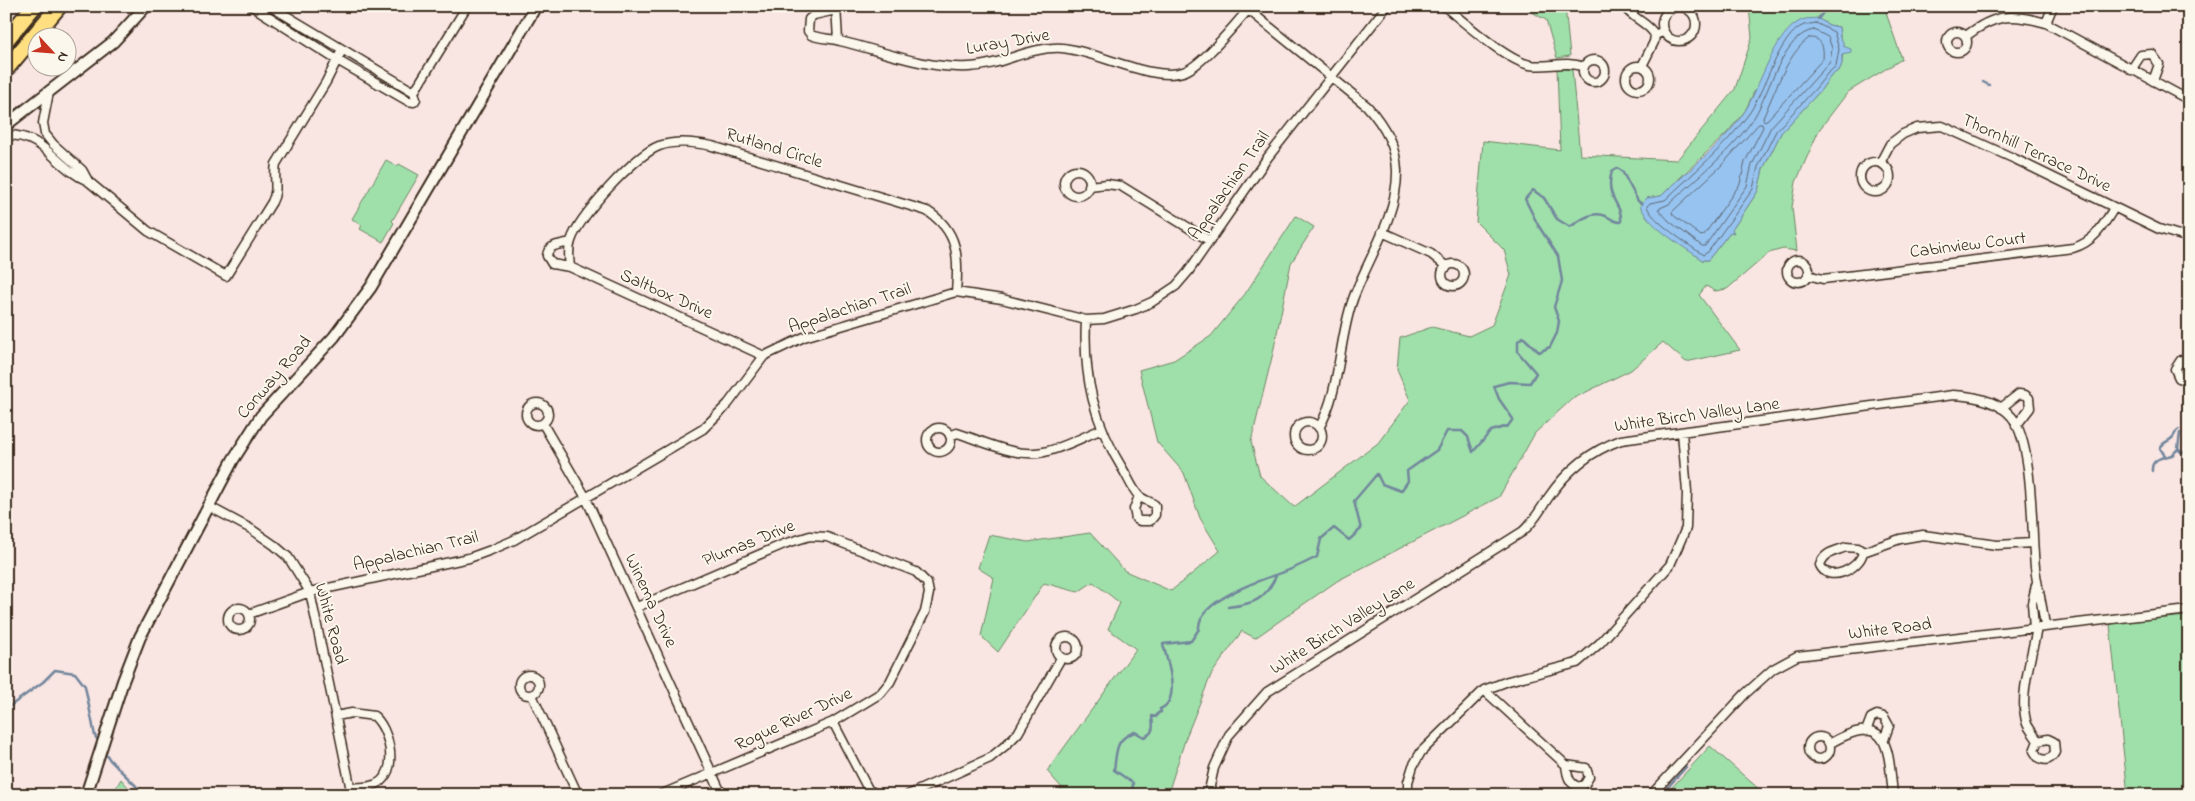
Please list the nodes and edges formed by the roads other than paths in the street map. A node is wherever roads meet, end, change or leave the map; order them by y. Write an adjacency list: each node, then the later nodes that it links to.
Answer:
1 (34, 6): 18 (highway)
2 (59, 6): 24 (highway)
3 (146, 6): 28 (street)
4 (252, 6): 21 (street)
5 (270, 6): 20 (street)
6 (467, 6): 29 (street)
7 (536, 6): 58 (street, Conway Road)
8 (1387, 6): 26 (street, Appalachian Trail)
9 (1444, 6): 23 (street)
10 (1624, 6): 16 (street)
11 (2053, 6): 14 (street)
12 (836, 8): 19 (street); 19 (street, Luray Drive)
13 (1246, 8): 19 (street, Luray Drive); 26 (street)
14 (2046, 24): 17 (street); 25 (street)
15 (1664, 32): 15 (street); 16 (street)
16 (1655, 35): 22 (street)
17 (1966, 36)
18 (6, 40)
19 (838, 40)
20 (342, 50): 21 (street); 29 (street)
21 (337, 60): 29 (street); 34 (street)
22 (1642, 66)
23 (1584, 67)
24 (6, 70)
25 (2131, 70): 27 (street); 27 (street)
26 (1331, 76): 37 (street); 39 (street, Appalachian Trail)
27 (2153, 81): 30 (street)
28 (48, 92): 31 (street); 34 (street)
29 (414, 92)
30 (2189, 100)
31 (6, 125)
32 (6, 135): 34 (street)
33 (1880, 163): 33 (street, Thornhill Terrace Drive); 36 (street, Thornhill Terrace Drive)
34 (88, 181)
35 (1090, 186): 39 (street)
36 (2114, 208): 38 (street, Thornhill Terrace Drive); 43 (street, Cabinview Court)
37 (1382, 232): 42 (street); 52 (street)
38 (2189, 238)
39 (1210, 241): 45 (street, Appalachian Trail)
40 (570, 242): 41 (street, Rutland Circle); 41 (street, Saltbox Drive); 44 (street, Rutland Circle)
41 (570, 267): 46 (street, Saltbox Drive)
42 (1447, 267)
43 (1808, 274)
44 (956, 292): 45 (street, Appalachian Trail); 46 (street, Appalachian Trail)
45 (1086, 320): 53 (street)
46 (764, 356): 56 (street, Appalachian Trail)
47 (2189, 360): 48 (street)
48 (2189, 380)
49 (2001, 408): 51 (street, White Birch Valley Lane); 51 (street); 54 (street, White Birch Valley Lane)
50 (544, 424): 56 (street, Winema Drive)
51 (2016, 426): 61 (street, White Birch Valley Lane)
52 (1319, 428)
53 (1102, 429): 55 (street); 57 (street)
54 (1682, 432): 70 (street); 87 (street, White Birch Valley Lane)
55 (950, 436)
56 (585, 496): 64 (street, Appalachian Trail); 65 (street, Winema Drive)
57 (1138, 496)
58 (208, 506): 64 (street, White Road); 81 (street, Conway Road)
59 (2189, 521): 60 (street)
60 (2189, 533)
61 (2033, 543): 62 (street); 68 (street, White Birch Valley Lane)
62 (1864, 552): 62 (street)
63 (927, 584): 65 (street, Plumas Drive); 73 (street, Rogue River Drive)
64 (310, 592): 67 (street, Appalachian Trail); 72 (street, White Road)
65 (637, 607): 79 (street, Winema Drive)
66 (2189, 610): 68 (street, White Road)
67 (249, 614)
68 (2039, 628): 76 (street, White Birch Valley Lane); 89 (street, White Road)
69 (1061, 658): 86 (street)
70 (1484, 690): 78 (street); 88 (street)
71 (532, 695): 82 (street)
72 (336, 716): 80 (street, White Road); 80 (street)
73 (833, 722): 79 (street, Rogue River Drive); 85 (street)
74 (1866, 731): 75 (street); 75 (street); 77 (street)
75 (1884, 740): 90 (street)
76 (2038, 741)
77 (1829, 744)
78 (1566, 765)
79 (711, 773): 83 (street, Rogue River Drive); 84 (street, Winema Drive)
80 (351, 791)
81 (87, 794)
82 (578, 795)
83 (660, 795)
84 (722, 795)
85 (876, 795)
86 (908, 795)
87 (1208, 795)
88 (1408, 795)
89 (1651, 795)
90 (1893, 795)

